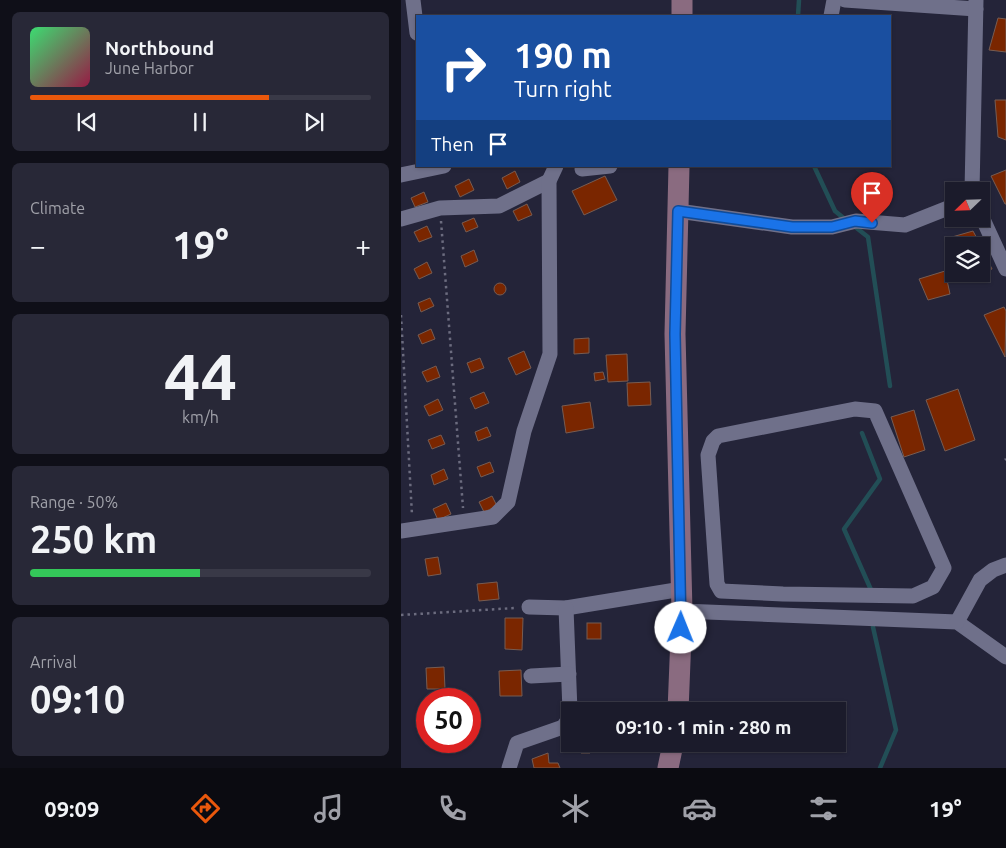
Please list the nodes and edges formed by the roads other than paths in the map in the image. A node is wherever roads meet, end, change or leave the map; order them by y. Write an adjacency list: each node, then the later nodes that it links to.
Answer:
1 (413, 0): 9 (street)
2 (682, 0): 7 (main road)
3 (834, 0): 8 (street)
4 (845, 0): 5 (street)
5 (884, 1): 6 (street)
6 (976, 4): 17 (street)
7 (682, 15)
8 (831, 15)
9 (416, 25)
10 (440, 167): 15 (street)
11 (556, 167): 16 (street)
12 (601, 167): 14 (street)
13 (679, 167): 19 (main road)
14 (582, 169)
15 (401, 176)
16 (549, 181): 20 (street); 23 (street)
17 (973, 182)
18 (945, 209): 19 (street)
19 (678, 211): 25 (main road)
20 (401, 219)
21 (987, 228): 22 (street)
22 (1006, 269)
23 (407, 530)
24 (1006, 565): 31 (street)
25 (682, 589): 28 (street); 29 (main road)
26 (783, 594): 26 (street); 30 (street)
27 (529, 607): 28 (street)
28 (566, 608): 33 (street)
29 (682, 611): 30 (street); 36 (main road)
30 (783, 615): 31 (street)
31 (957, 622): 32 (street)
32 (1006, 657)
33 (569, 674): 34 (street); 35 (street)
34 (531, 676)
35 (570, 702)
36 (678, 702)
37 (561, 728): 39 (street)
38 (671, 752): 40 (main road)
39 (509, 768)
40 (668, 768)

